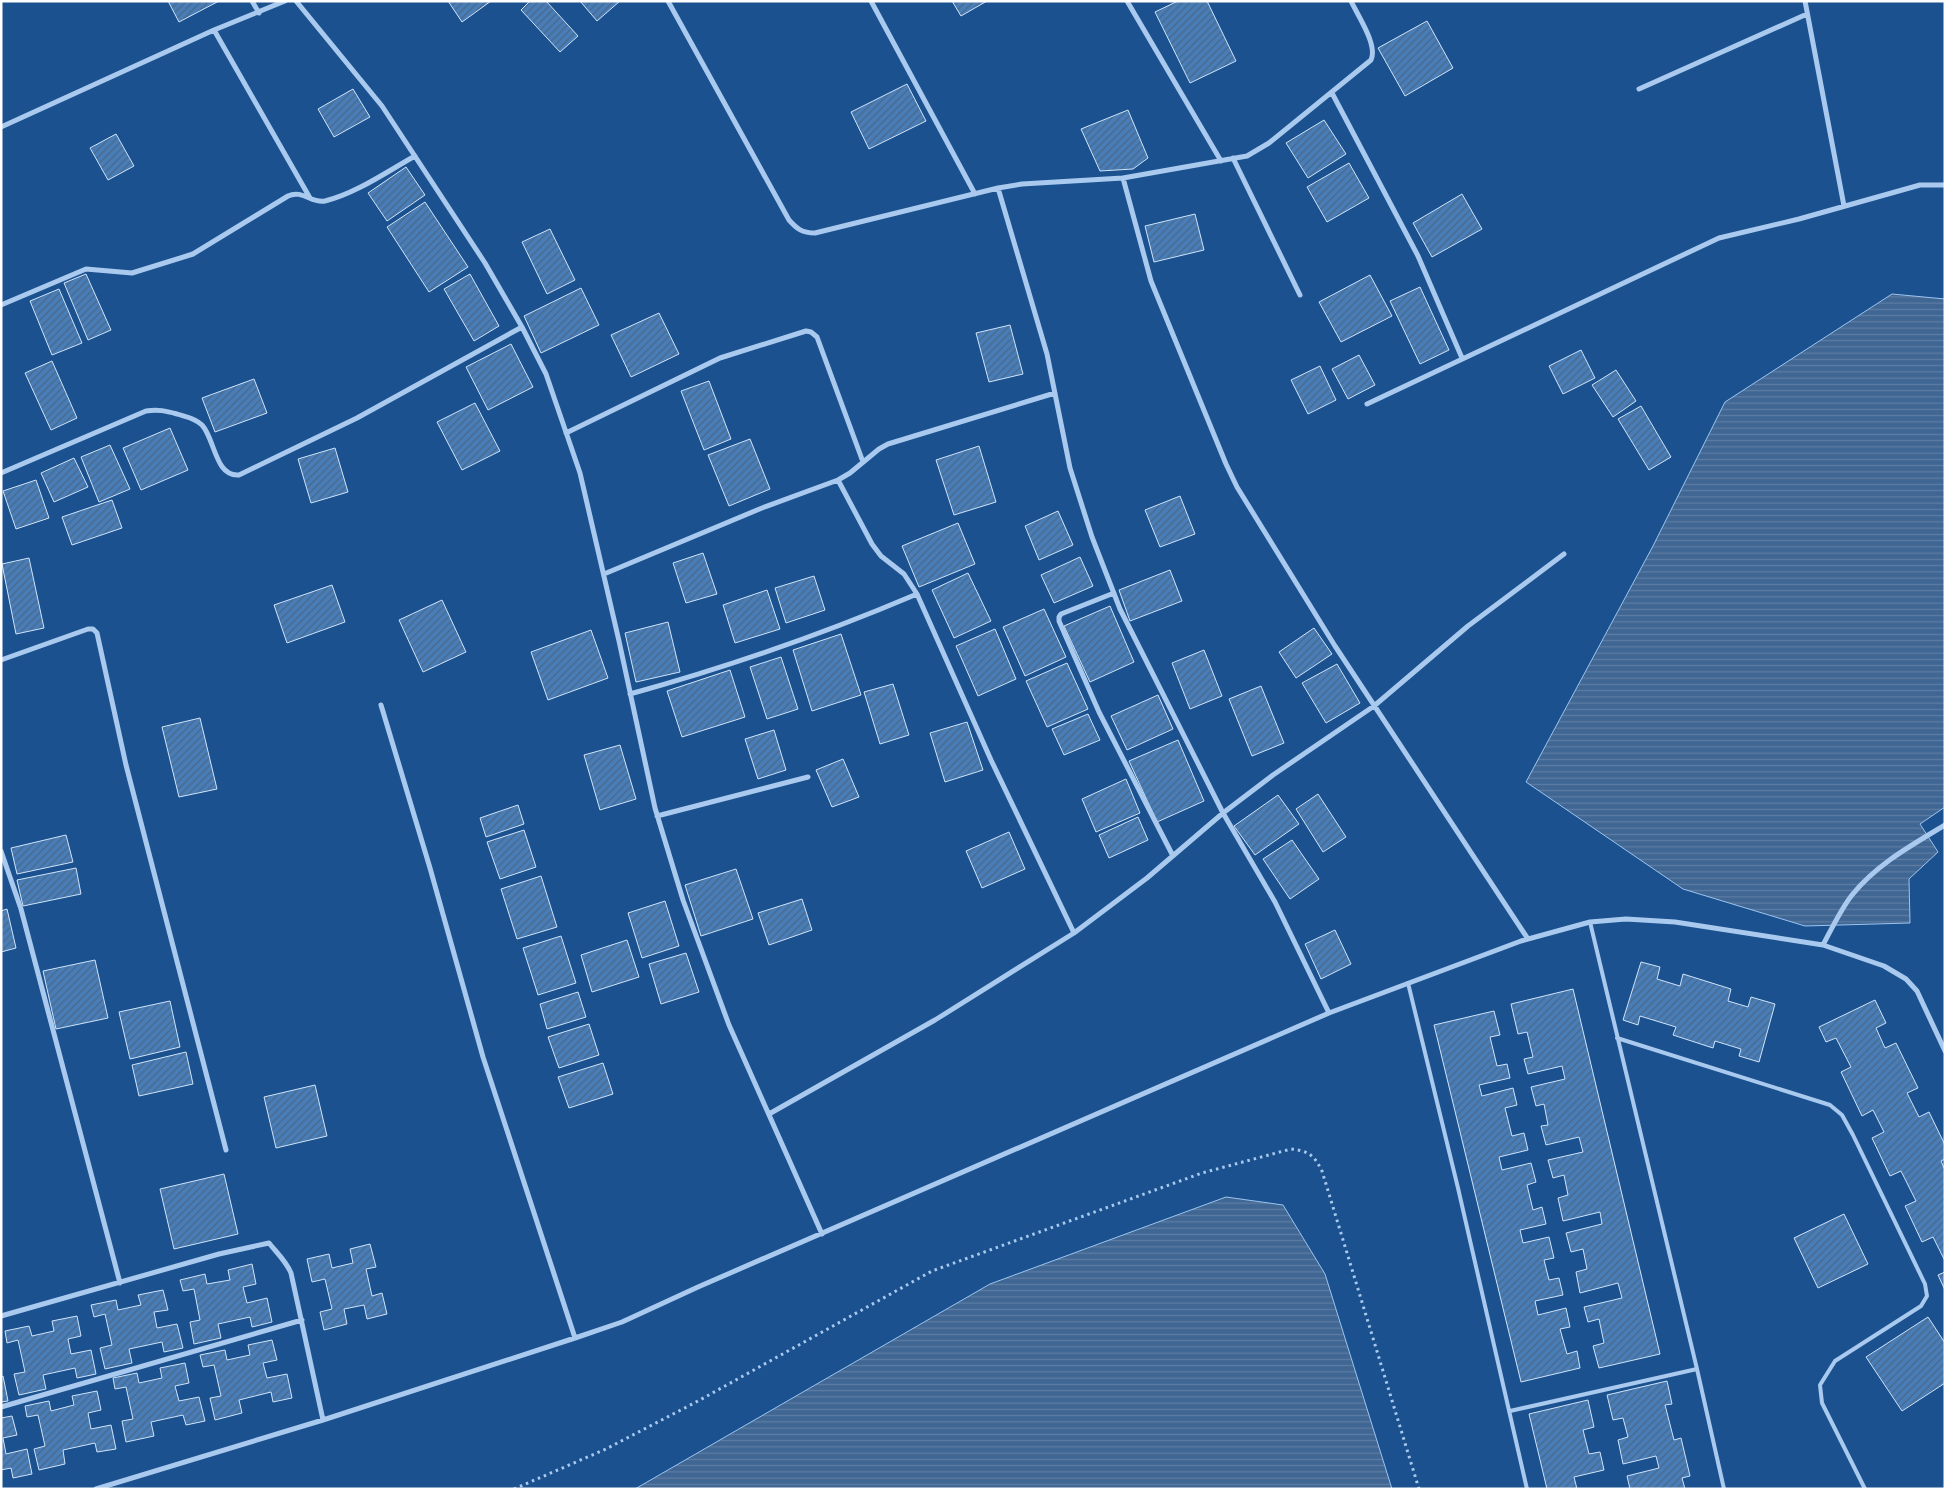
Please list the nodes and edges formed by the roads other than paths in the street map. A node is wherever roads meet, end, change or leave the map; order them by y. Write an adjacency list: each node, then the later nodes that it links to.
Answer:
1 (252, 1): 9 (street)
2 (285, 1): 9 (street)
3 (296, 1): 15 (street)
4 (668, 1): 21 (street)
5 (871, 1): 21 (street)
6 (1127, 1): 17 (street)
7 (1351, 1): 13 (street)
8 (1805, 1): 10 (street)
9 (259, 13): 11 (street)
10 (1807, 14): 12 (street); 23 (street)
11 (214, 30): 14 (street); 22 (street)
12 (1639, 89)
13 (1332, 93): 16 (street); 27 (street)
14 (1, 127)
15 (415, 156): 22 (street); 26 (street)
16 (1233, 158): 17 (street); 24 (street)
17 (1221, 160): 18 (street)
18 (1123, 178): 20 (street); 41 (street)
19 (1945, 185): 23 (street)
20 (998, 188): 21 (street); 28 (street)
21 (975, 194)
22 (310, 198): 25 (street)
23 (1844, 206): 27 (street)
24 (1300, 295)
25 (1, 305)
26 (522, 327): 30 (street); 32 (street)
27 (1462, 358): 29 (street)
28 (1055, 393): 31 (street); 36 (street)
29 (1367, 404)
30 (566, 433): 31 (street); 35 (street)
31 (863, 462): 33 (street)
32 (1, 473)
33 (838, 480): 35 (street); 37 (street)
34 (1564, 554): 41 (street)
35 (604, 574): 39 (street)
36 (1114, 593): 43 (street); 47 (street)
37 (917, 594): 39 (street); 49 (street)
38 (1, 660): 57 (street)
39 (630, 694): 44 (street)
40 (381, 705): 62 (street)
41 (1374, 706): 43 (street); 50 (street)
42 (808, 777): 44 (street)
43 (1223, 813): 47 (street); 53 (street)
44 (657, 816): 56 (street)
45 (1945, 825): 51 (street)
46 (1, 852): 59 (street)
47 (1172, 856): 49 (street)
48 (1590, 922): 50 (street); 51 (street); 54 (lane)
49 (1074, 933): 56 (street)
50 (1528, 939): 52 (street)
51 (1823, 944): 55 (street)
52 (1408, 983): 53 (street); 65 (lane)
53 (1329, 1013): 58 (street)
54 (1617, 1038): 63 (lane); 70 (lane)
55 (1945, 1051)
56 (769, 1114): 58 (street)
57 (226, 1150)
58 (822, 1234): 62 (street)
59 (120, 1283): 60 (street); 61 (street)
60 (1, 1316)
61 (302, 1320): 64 (street); 66 (street)
62 (575, 1338): 66 (street)
63 (1697, 1369): 65 (lane); 69 (lane)
64 (1, 1407)
65 (1510, 1411): 68 (lane)
66 (324, 1420): 67 (street)
67 (96, 1489)
68 (1527, 1489)
69 (1724, 1489)
70 (1864, 1489)

